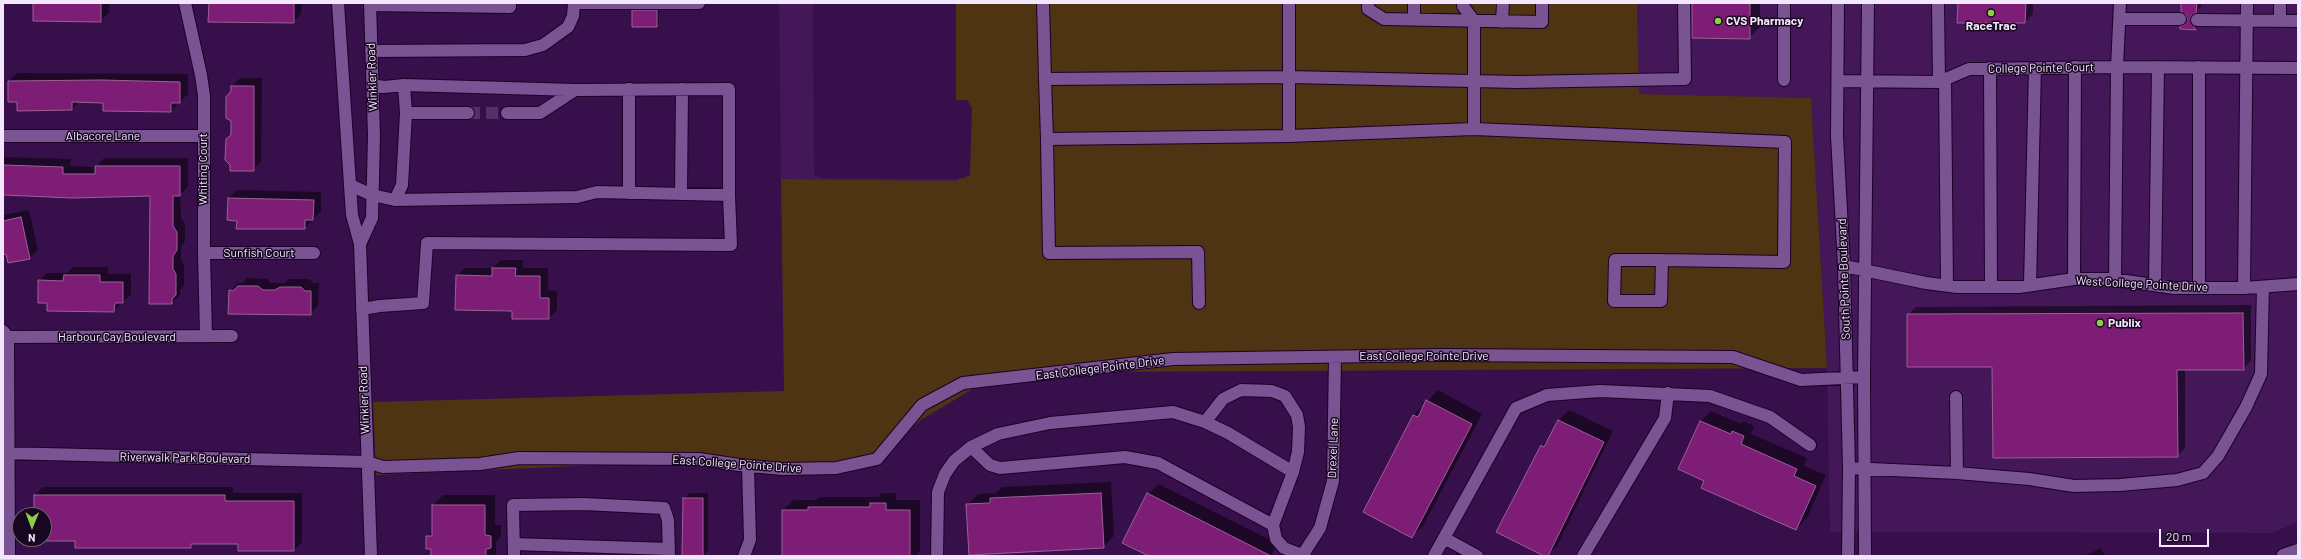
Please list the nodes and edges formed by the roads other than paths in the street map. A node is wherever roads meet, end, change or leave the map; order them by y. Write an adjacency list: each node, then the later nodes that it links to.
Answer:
1 (185, 3): 57 (street, Whiting Court)
2 (338, 3): 60 (street, Winkler Road)
3 (510, 3): 20 (street)
4 (699, 3): 21 (street)
5 (1043, 3): 41 (street)
6 (1289, 3): 40 (street)
7 (1368, 3): 22 (street)
8 (1414, 3): 22 (street)
9 (1462, 3): 27 (street)
10 (1503, 3): 29 (street)
11 (1542, 3): 29 (street)
12 (1684, 3): 43 (street)
13 (1784, 3): 42 (street)
14 (1838, 3): 44 (street, South Pointe Boulevard)
15 (1868, 3): 45 (street, South Pointe Boulevard)
16 (1938, 3): 46 (street)
17 (2120, 3): 23 (street)
18 (2247, 3): 26 (street)
19 (2280, 3): 28 (street)
20 (370, 4): 31 (street, Winkler Road)
21 (574, 4): 31 (street)
22 (1414, 19): 27 (street)
23 (2120, 19): 24 (street); 33 (street)
24 (2180, 19)
25 (2197, 20): 26 (street)
26 (2246, 20): 28 (street); 38 (street)
27 (1474, 21): 29 (street); 43 (street)
28 (2280, 21): 30 (street)
29 (1502, 22)
30 (2298, 22)
31 (371, 51): 47 (street, Winkler Road)
32 (2075, 67): 33 (street, College Pointe Court); 37 (street, College Pointe Court); 72 (street)
33 (2117, 67): 34 (street, College Pointe Court); 73 (street)
34 (2158, 67): 35 (street, College Pointe Court); 75 (street)
35 (2199, 67): 38 (street, College Pointe Court); 80 (street)
36 (1990, 68): 37 (street, College Pointe Court); 46 (street, College Pointe Court); 78 (street)
37 (2035, 68): 74 (street)
38 (2246, 68): 39 (street, College Pointe Court); 81 (street)
39 (2298, 68)
40 (1289, 77): 41 (street); 43 (street); 58 (street)
41 (1045, 79): 59 (street)
42 (1784, 80)
43 (1475, 81): 55 (street)
44 (1838, 81): 45 (street, College Pointe Court); 70 (street, South Pointe Boulevard)
45 (1868, 81): 46 (street, College Pointe Court); 71 (street, South Pointe Boulevard)
46 (1942, 81): 77 (street)
47 (372, 85): 48 (street); 63 (street, Winkler Road)
48 (404, 85): 51 (street); 52 (street)
49 (629, 89): 50 (street); 51 (street); 61 (street)
50 (682, 89): 62 (street); 64 (street)
51 (575, 90): 54 (street)
52 (406, 113): 53 (street); 65 (street)
53 (468, 113)
54 (507, 113)
55 (1474, 129): 58 (street); 69 (street)
56 (3, 136): 57 (street, Albacore Lane)
57 (203, 136): 67 (street, Whiting Court)
58 (1289, 136): 59 (street)
59 (1047, 139): 82 (street)
60 (350, 185): 63 (street); 66 (street, Winkler Road)
61 (629, 193): 62 (street); 65 (street)
62 (681, 194): 64 (street)
63 (372, 195): 65 (street); 66 (street, Winkler Road)
64 (729, 195): 83 (street)
65 (395, 200)
66 (360, 244): 83 (street, Winkler Road)
67 (204, 253): 68 (street, Sunfish Court); 85 (street, Whiting Court)
68 (314, 253)
69 (1662, 260): 69 (street)
70 (1844, 266): 71 (street, West College Pointe Drive); 89 (street, South Pointe Boulevard)
71 (1866, 270): 77 (street, West College Pointe Drive); 88 (street, South Pointe Boulevard)
72 (2074, 279): 73 (street, West College Pointe Drive); 74 (street, West College Pointe Drive)
73 (2115, 280): 75 (street, West College Pointe Drive)
74 (2030, 284): 78 (street, West College Pointe Drive)
75 (2156, 284): 80 (street, West College Pointe Drive)
76 (2298, 284): 79 (street, West College Pointe Drive)
77 (1947, 286): 78 (street, West College Pointe Drive)
78 (1991, 287)
79 (2263, 287): 81 (street, West College Pointe Drive); 101 (street)
80 (2199, 288): 81 (street, West College Pointe Drive)
81 (2244, 288)
82 (1199, 303)
83 (362, 309): 96 (street, Winkler Road)
84 (5, 335): 85 (street, Harbour Cay Boulevard); 95 (street)
85 (206, 336): 86 (street, Harbour Cay Boulevard)
86 (232, 336)
87 (1335, 357): 89 (street, East College Pointe Drive); 97 (street, East College Pointe Drive); 111 (street, Drexel Lane)
88 (1864, 377): 89 (street, East College Pointe Drive); 99 (street, South Pointe Boulevard)
89 (1847, 378): 98 (street, South Pointe Boulevard)
90 (1668, 393): 93 (street); 103 (street); 114 (street)
91 (1956, 398): 101 (street)
92 (1205, 422): 94 (street); 100 (street); 100 (street)
93 (1810, 445)
94 (971, 447): 102 (street); 110 (street)
95 (6, 453): 96 (street, Riverwalk Park Boulevard); 107 (street)
96 (367, 462): 97 (street, East College Pointe Drive); 108 (street, Winkler Road)
97 (748, 466): 109 (street)
98 (1849, 468): 99 (street); 115 (street, South Pointe Boulevard)
99 (1865, 470): 101 (street); 117 (street, South Pointe Boulevard)
100 (1293, 472): 102 (street)
101 (1956, 473)
102 (1273, 525): 111 (street)
103 (1444, 538): 112 (street); 113 (street)
104 (514, 550): 106 (street); 106 (street)
105 (2298, 550): 118 (street)
106 (669, 552)
107 (9, 556)
108 (371, 556)
109 (744, 556)
110 (937, 556)
111 (1303, 556)
112 (1434, 556)
113 (1477, 556)
114 (1583, 556)
115 (1848, 556)
116 (1853, 556): 117 (street)
117 (1865, 556)
118 (2281, 556)

